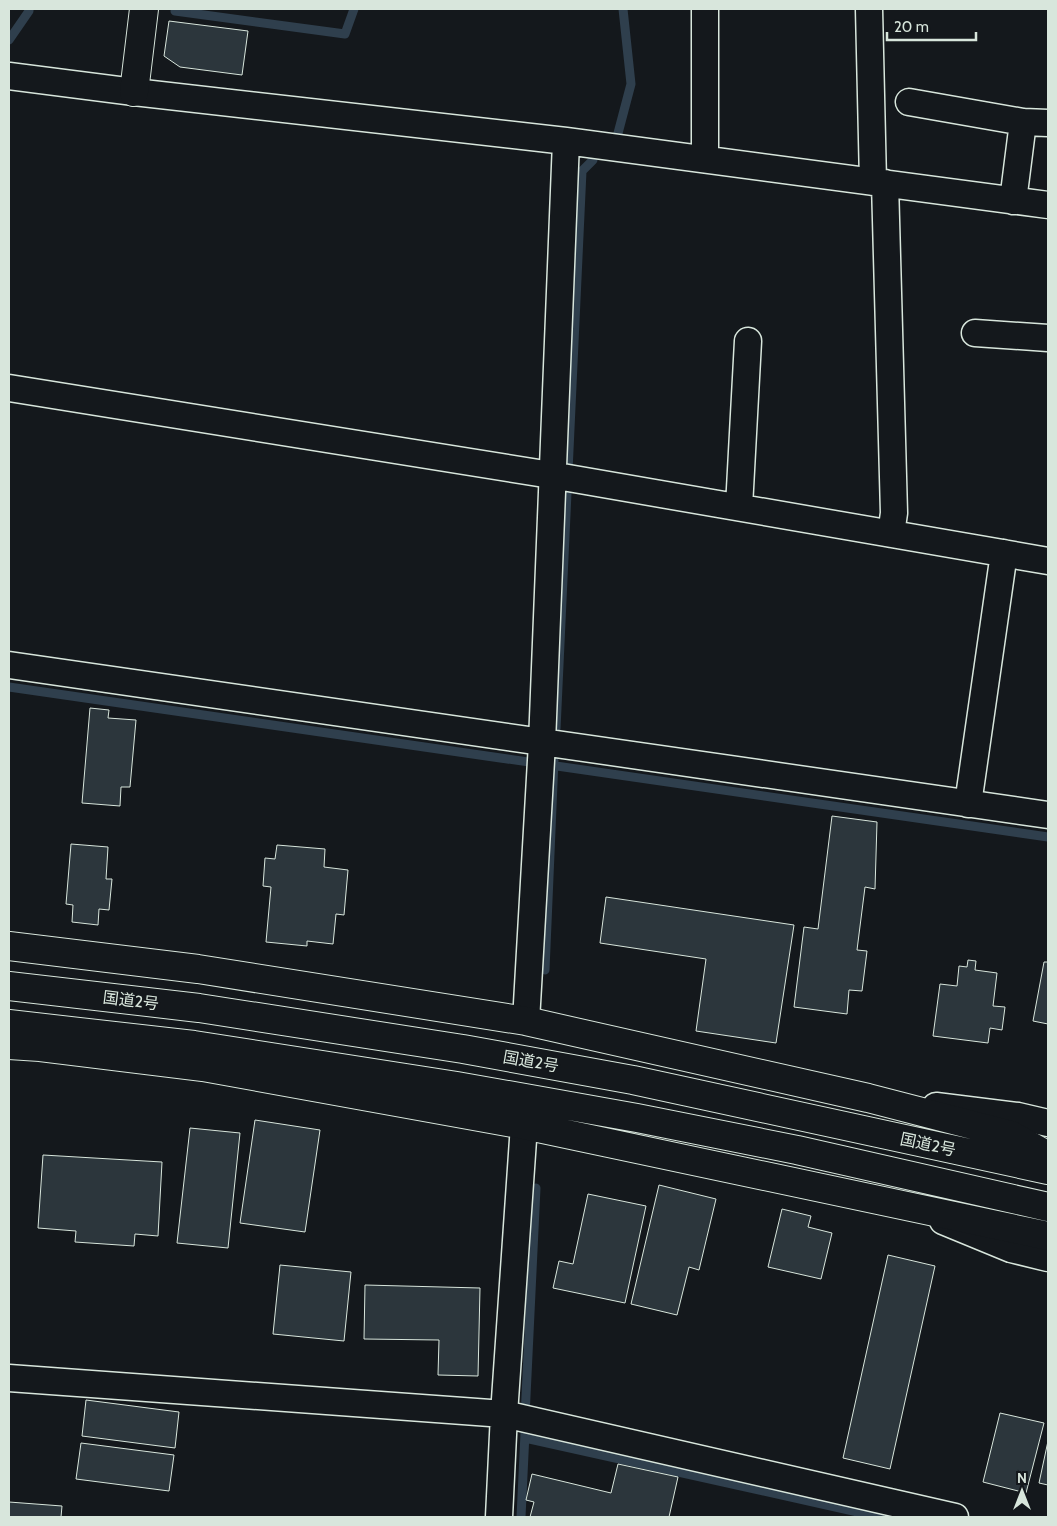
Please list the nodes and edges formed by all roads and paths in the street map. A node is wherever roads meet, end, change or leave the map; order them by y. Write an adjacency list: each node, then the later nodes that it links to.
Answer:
1 (144, 9): 5 (main road)
2 (705, 9): 10 (street)
3 (869, 9): 11 (street)
4 (9, 76): 5 (street)
5 (134, 92): 9 (street)
6 (909, 102): 7 (street)
7 (1023, 122): 8 (street); 12 (street)
8 (1048, 123)
9 (566, 141): 10 (street); 18 (street)
10 (705, 159): 11 (street)
11 (879, 183): 12 (street); 20 (street)
12 (1013, 200): 13 (street)
13 (1048, 205)
14 (975, 333): 15 (street)
15 (1048, 338)
16 (748, 341): 19 (street)
17 (9, 388): 18 (street)
18 (563, 477): 19 (street); 24 (street)
19 (739, 507): 20 (street)
20 (891, 534): 21 (street)
21 (1004, 553): 22 (street); 25 (street)
22 (1048, 561)
23 (9, 665): 24 (street)
24 (547, 751): 25 (street); 29 (street)
25 (968, 804): 26 (street)
26 (1048, 815)
27 (9, 946): 29 (main road)
28 (9, 986): 36 (main road, 国道2号)
29 (526, 1021): 32 (main road)
30 (9, 1024): 38 (main road)
31 (9, 1045): 34 (main road)
32 (868, 1098): 33 (street); 35 (main road)
33 (1048, 1123)
34 (524, 1125): 37 (main road); 42 (street)
35 (1048, 1156)
36 (1048, 1170)
37 (905, 1206): 39 (main road); 40 (street)
38 (1048, 1207)
39 (1048, 1236)
40 (1048, 1258)
41 (9, 1378): 42 (street)
42 (519, 1418): 43 (street); 44 (street)
43 (499, 1517)
44 (955, 1517)

